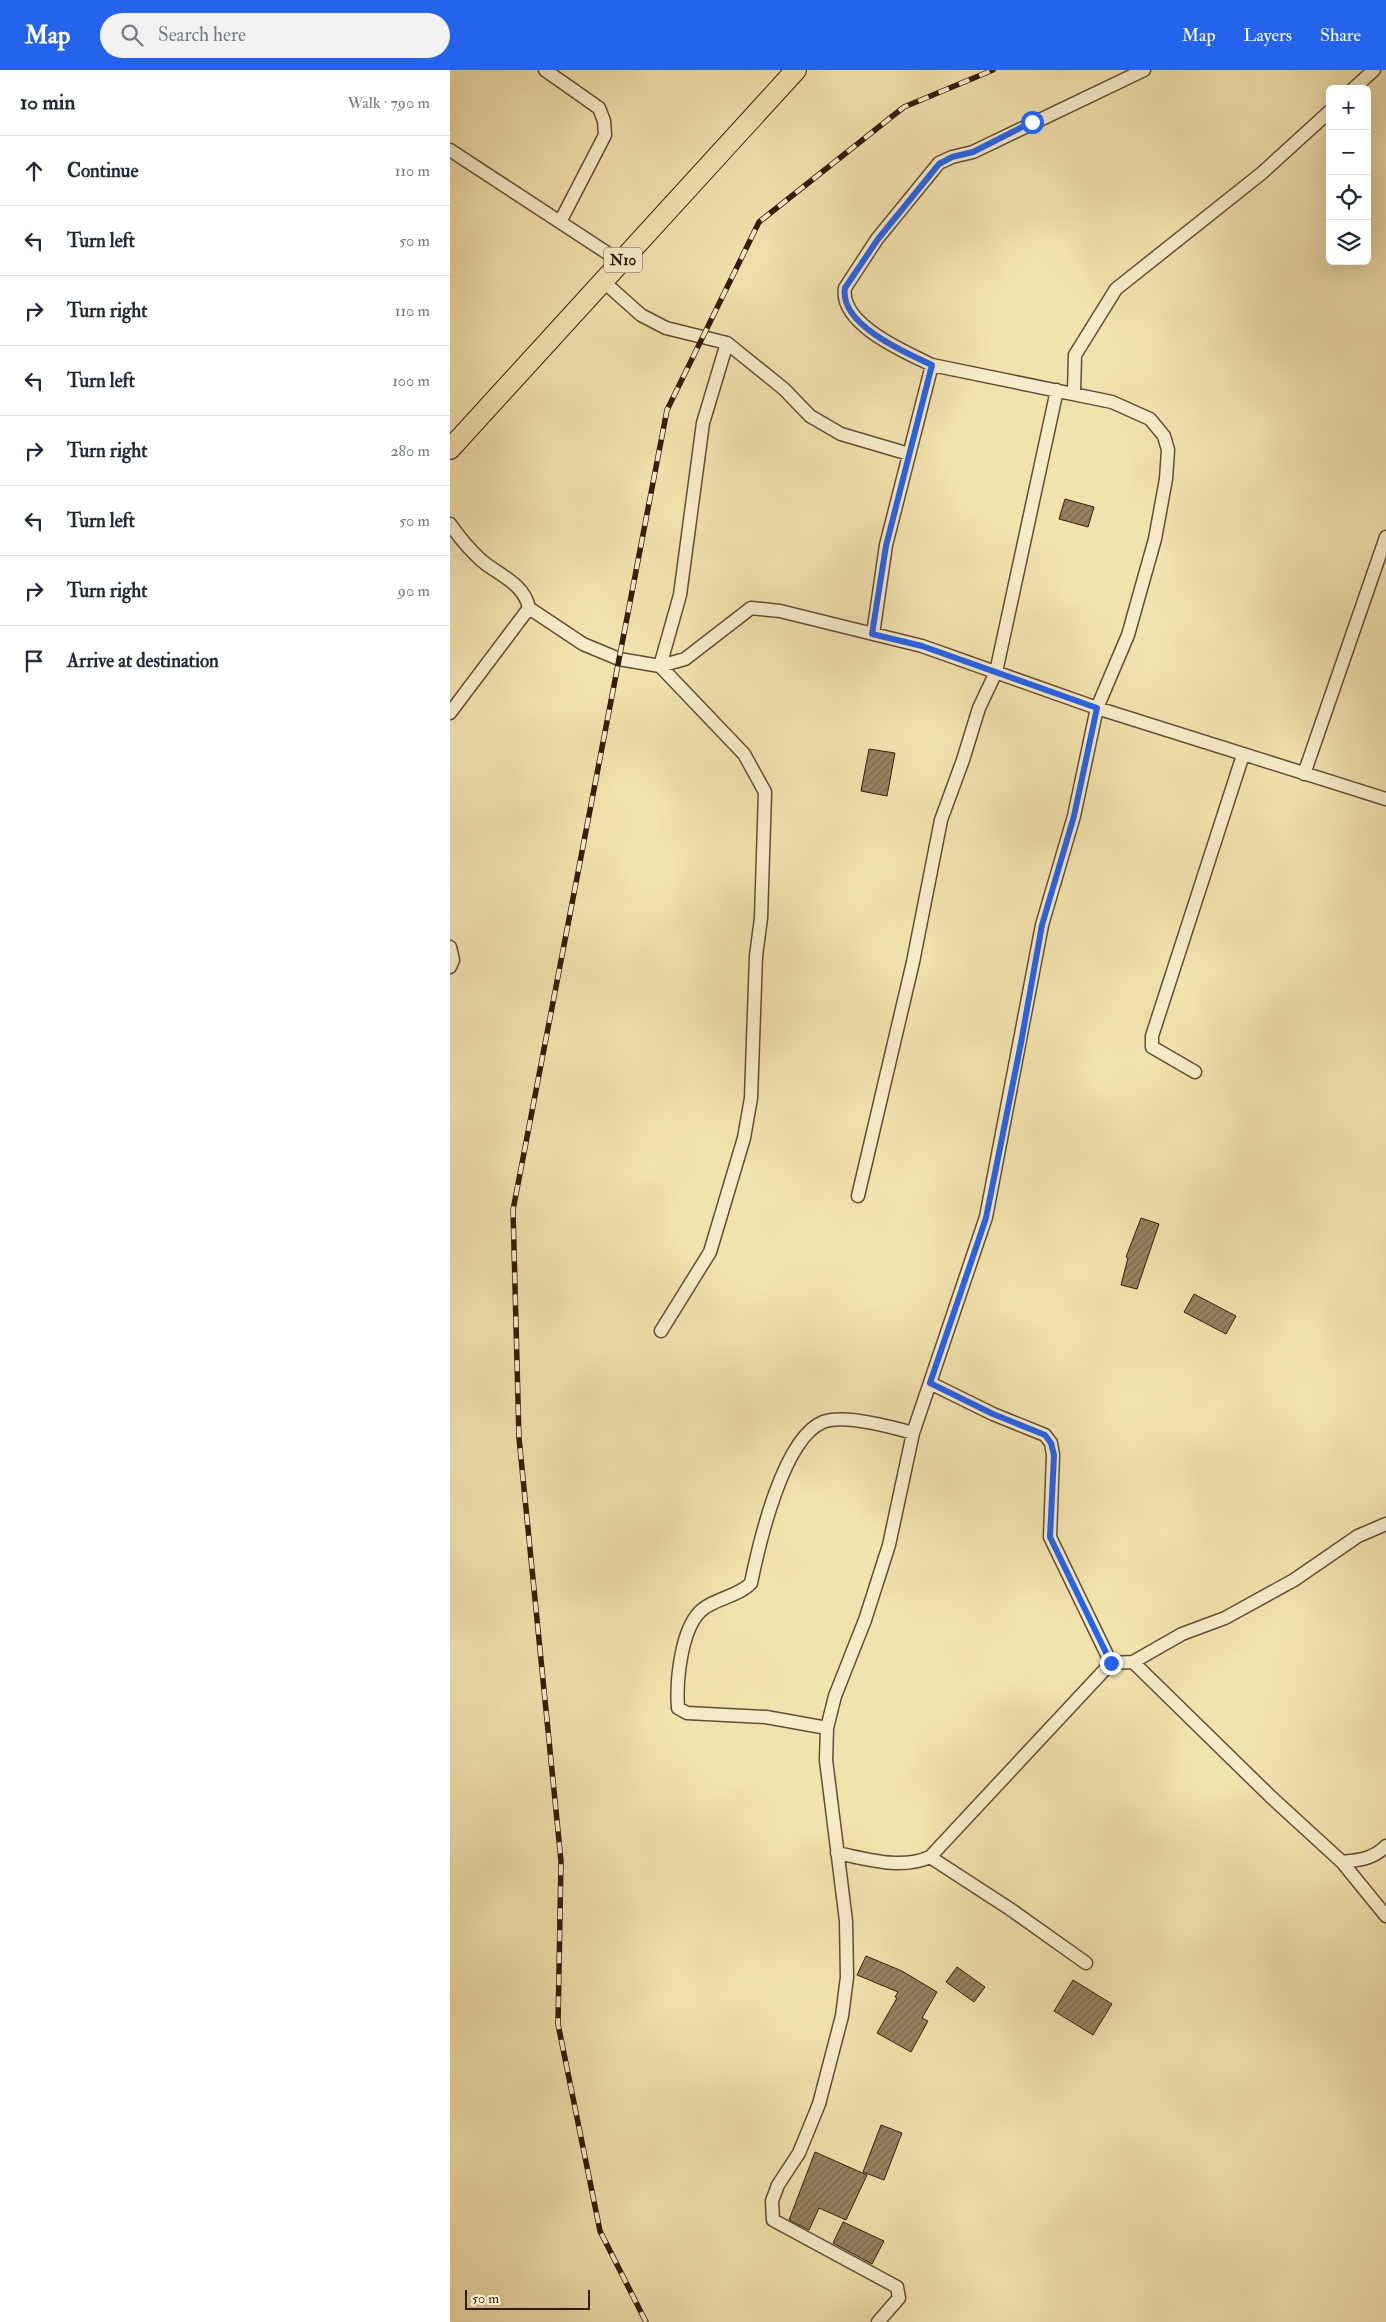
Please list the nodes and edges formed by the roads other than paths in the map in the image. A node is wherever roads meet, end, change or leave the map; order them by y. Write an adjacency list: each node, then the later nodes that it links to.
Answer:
1 (546, 70): 8 (street)
2 (796, 70): 9 (main road, N10)
3 (1144, 70): 12 (street)
4 (1374, 70): 5 (street)
5 (1357, 85)
6 (1326, 115): 14 (street)
7 (450, 150): 8 (street)
8 (560, 222): 9 (street)
9 (621, 262): 10 (main road, N10)
10 (604, 282): 11 (street); 15 (main road, N10)
11 (727, 343): 16 (street); 21 (street)
12 (932, 365): 13 (street); 16 (street)
13 (1057, 390): 14 (street); 22 (street)
14 (1074, 392): 24 (street)
15 (450, 448)
16 (909, 454): 20 (street)
17 (450, 524): 19 (street)
18 (1386, 537): 26 (street)
19 (529, 608): 21 (street); 23 (street)
20 (872, 634): 21 (street); 22 (street)
21 (660, 666): 32 (street)
22 (996, 672): 24 (street); 31 (street)
23 (452, 708)
24 (1097, 708): 25 (street); 33 (street)
25 (1243, 755): 26 (street); 30 (street)
26 (1304, 774): 27 (street)
27 (1386, 799)
28 (450, 947): 29 (street)
29 (450, 966)
30 (1195, 1072)
31 (858, 1196)
32 (661, 1331)
33 (930, 1383): 34 (street); 37 (street)
34 (913, 1433): 38 (street); 38 (street)
35 (1386, 1524): 36 (street)
36 (1133, 1662): 37 (street); 42 (street)
37 (1111, 1663): 41 (street)
38 (826, 1728): 40 (street)
39 (1386, 1846): 42 (street)
40 (837, 1853): 41 (street); 45 (street)
41 (930, 1857): 44 (street)
42 (1342, 1862): 43 (street)
43 (1386, 1916)
44 (1086, 1963)
45 (878, 2322)

